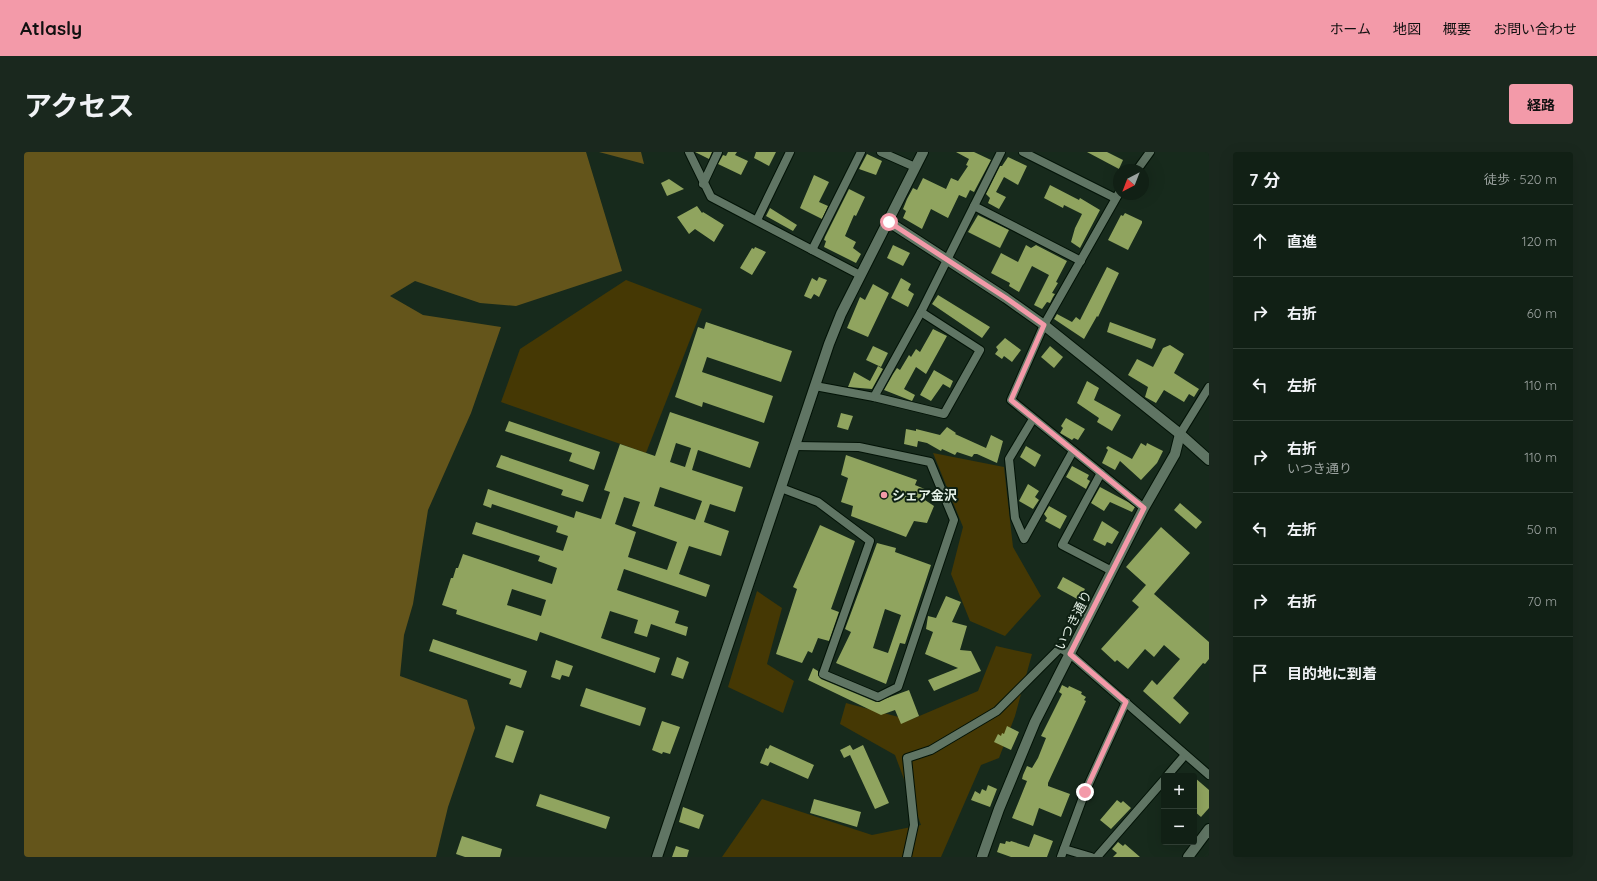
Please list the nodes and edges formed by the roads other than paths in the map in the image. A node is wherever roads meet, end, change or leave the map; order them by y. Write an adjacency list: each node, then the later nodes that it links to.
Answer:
1 (689, 152): 12 (street)
2 (718, 152): 12 (street)
3 (790, 152): 16 (street)
4 (861, 152): 18 (street)
5 (882, 152): 11 (street)
6 (923, 152): 11 (street)
7 (1001, 152): 15 (street)
8 (1023, 152): 13 (street)
9 (1150, 152): 10 (street)
10 (1141, 164)
11 (915, 167): 17 (street)
12 (703, 184): 16 (street)
13 (1113, 194)
14 (1115, 200): 20 (street)
15 (974, 206): 19 (street); 20 (street)
16 (757, 220): 18 (street)
17 (889, 222): 19 (street); 21 (street)
18 (812, 250): 21 (street)
19 (947, 260): 22 (street); 23 (street)
20 (1081, 261): 23 (street)
21 (860, 275): 24 (street)
22 (921, 312): 26 (street); 26 (street)
23 (1044, 325): 27 (street); 28 (street)
24 (815, 386): 26 (street); 29 (street)
25 (1209, 387): 28 (street)
26 (874, 396)
27 (1033, 418): 30 (street); 30 (street)
28 (1180, 434): 31 (street); 34 (street, いつき通り)
29 (795, 446): 33 (street); 33 (street)
30 (1074, 451): 32 (street)
31 (1209, 460)
32 (1101, 473): 34 (street); 35 (street)
33 (781, 488): 44 (street)
34 (1144, 508): 35 (street, いつき通り)
35 (1112, 571): 36 (street, いつき通り)
36 (1070, 654): 37 (street); 45 (street); 46 (street, いつき通り)
37 (1126, 702): 38 (street); 43 (street)
38 (1185, 755): 39 (street); 40 (street)
39 (1170, 773)
40 (1209, 775)
41 (1161, 783): 48 (street)
42 (1209, 829): 49 (street)
43 (1062, 853): 47 (street)
44 (657, 857)
45 (907, 857)
46 (982, 857)
47 (1091, 857)
48 (1097, 857)
49 (1188, 857)

